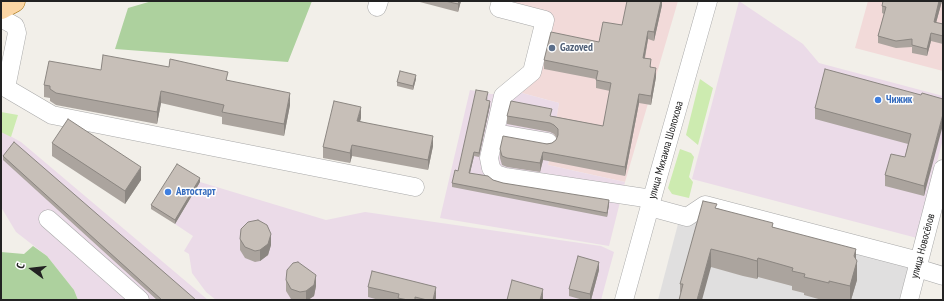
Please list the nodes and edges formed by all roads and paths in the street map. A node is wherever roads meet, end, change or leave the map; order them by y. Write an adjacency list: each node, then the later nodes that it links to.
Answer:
1 (14, 1): 4 (main road)
2 (500, 1): 7 (street)
3 (708, 1): 11 (street, улица Михаила Шолохова)
4 (1, 8)
5 (1, 18): 6 (street)
6 (3, 87): 10 (street)
7 (495, 133): 8 (street); 11 (street)
8 (548, 142)
9 (943, 169): 13 (street, улица Новосёлов)
10 (415, 187)
11 (651, 203): 13 (street); 16 (street, улица Михаила Шолохова)
12 (48, 219): 15 (street)
13 (918, 264): 14 (street); 17 (street, улица Новосёлов)
14 (943, 276)
15 (140, 300)
16 (624, 300)
17 (909, 300)

